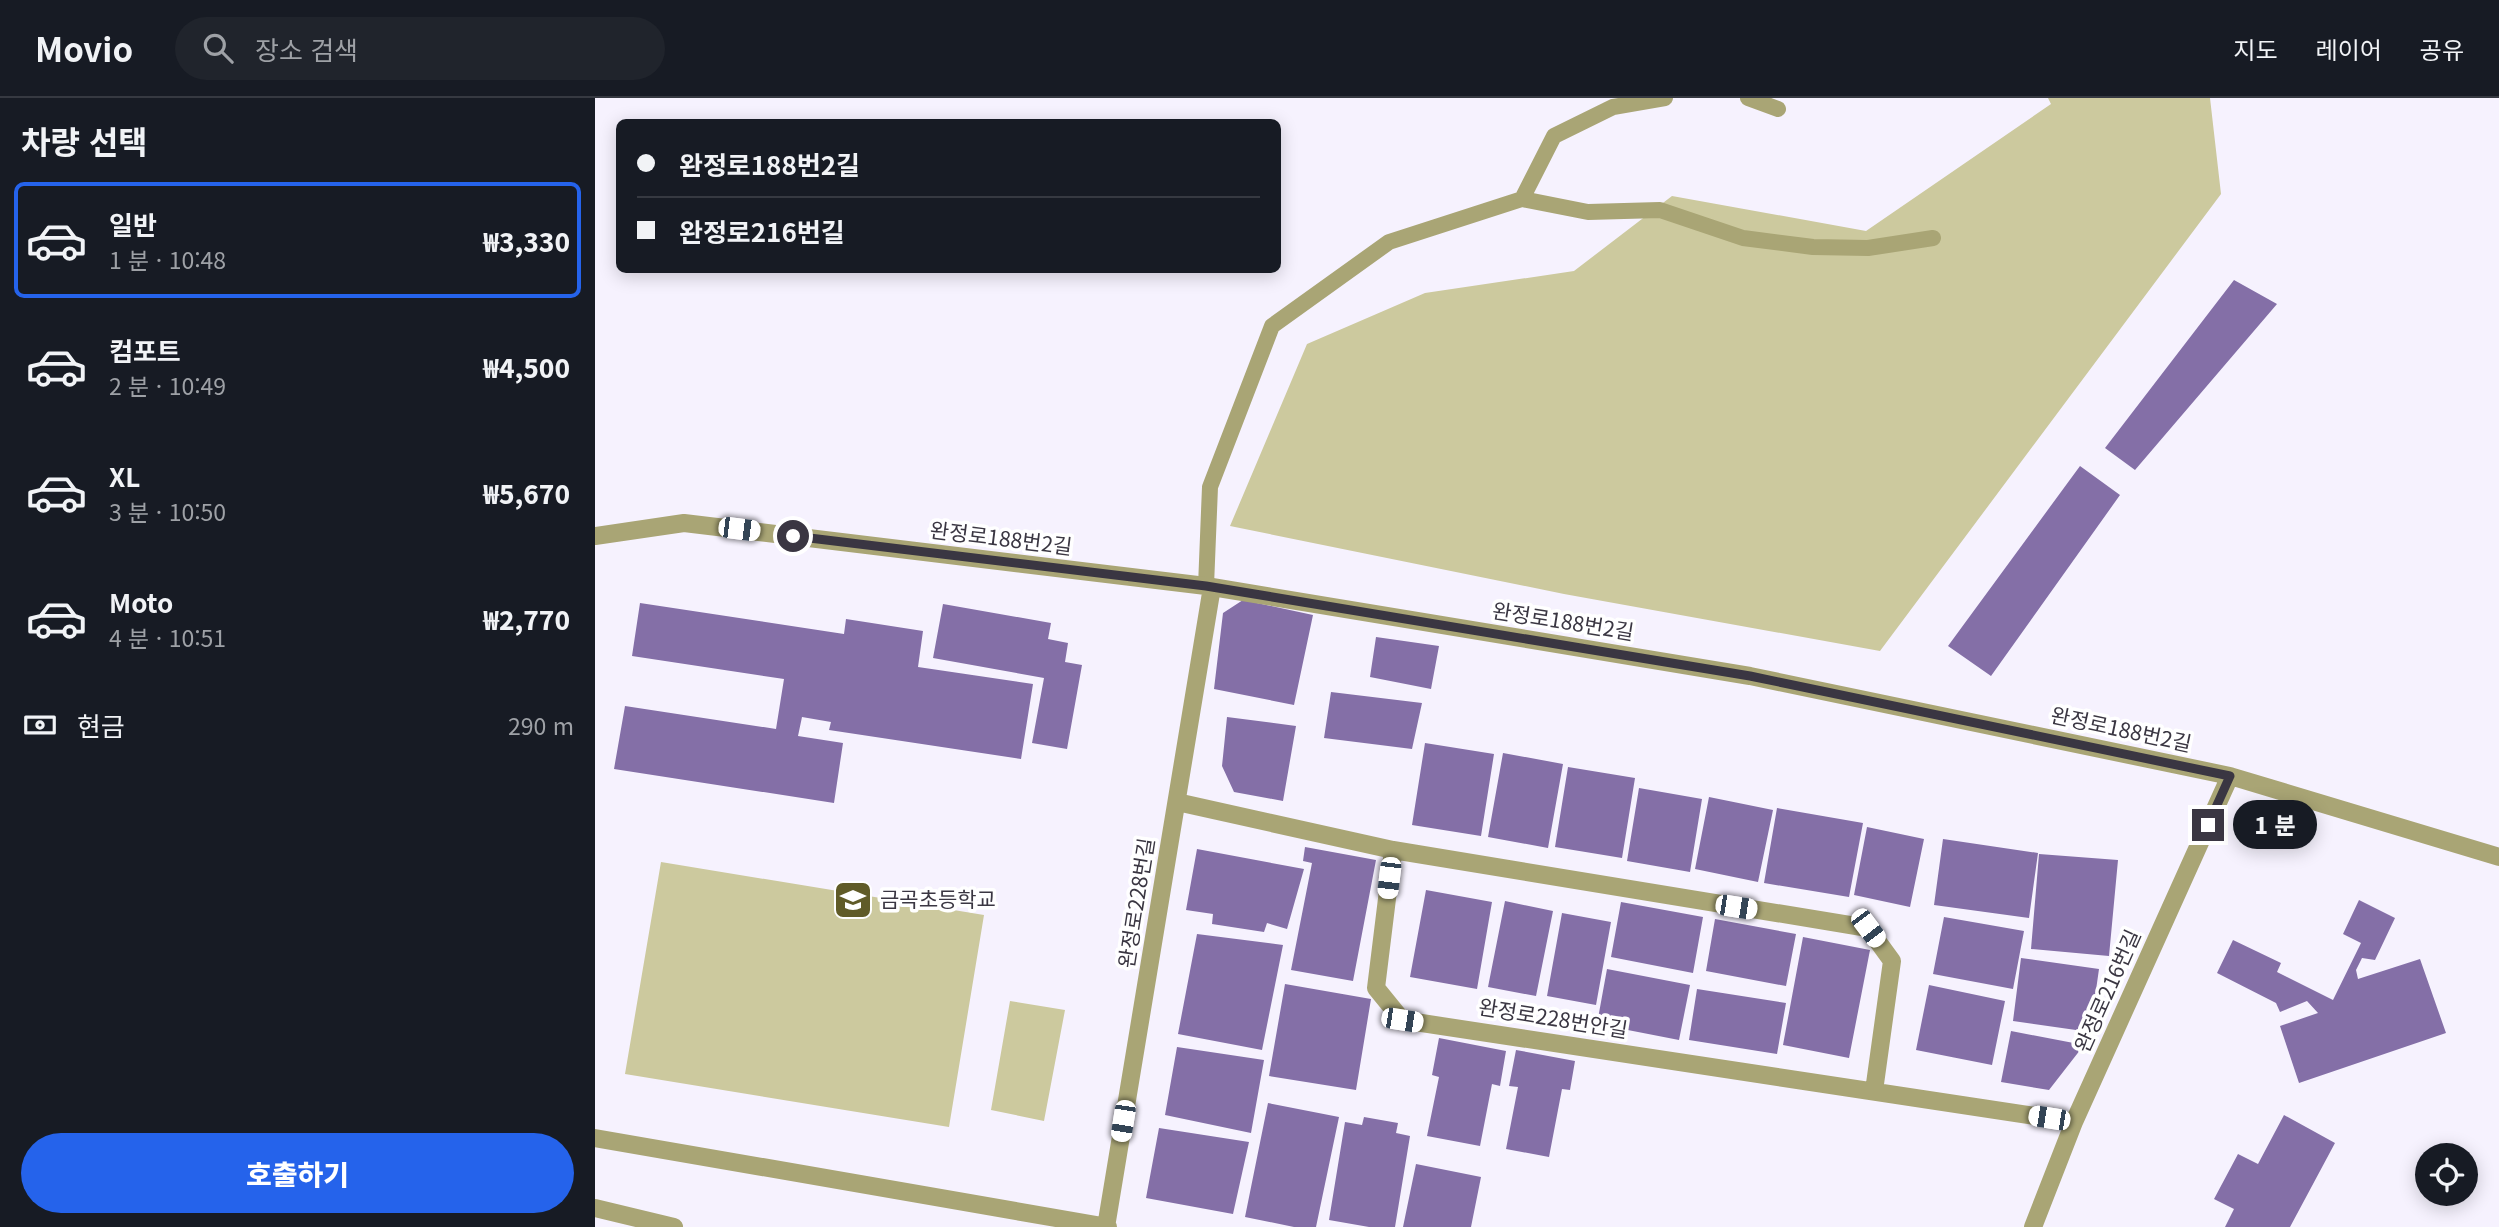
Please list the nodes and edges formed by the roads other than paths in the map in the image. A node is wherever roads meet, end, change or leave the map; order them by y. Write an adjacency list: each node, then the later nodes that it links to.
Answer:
1 (1665, 98): 4 (lane)
2 (1748, 98): 3 (lane)
3 (1778, 109)
4 (1522, 199): 5 (lane); 7 (lane)
5 (1933, 238)
6 (600, 534): 7 (street, 완정로188번2길)
7 (1209, 587): 8 (street, 완정로188번2길); 9 (street, 완정로228번길)
8 (2230, 776): 11 (street, 완정로188번2길); 13 (street, 완정로216번길)
9 (1177, 802): 10 (street); 17 (street, 완정로228번길)
10 (1393, 850): 12 (street); 12 (street, 완정로228번안길)
11 (2499, 857)
12 (1874, 1091): 13 (street, 완정로228번안길)
13 (2074, 1122): 18 (street, 완정로216번길)
14 (595, 1138): 17 (street)
15 (595, 1208): 16 (street)
16 (674, 1227)
17 (1107, 1227)
18 (2033, 1227)

